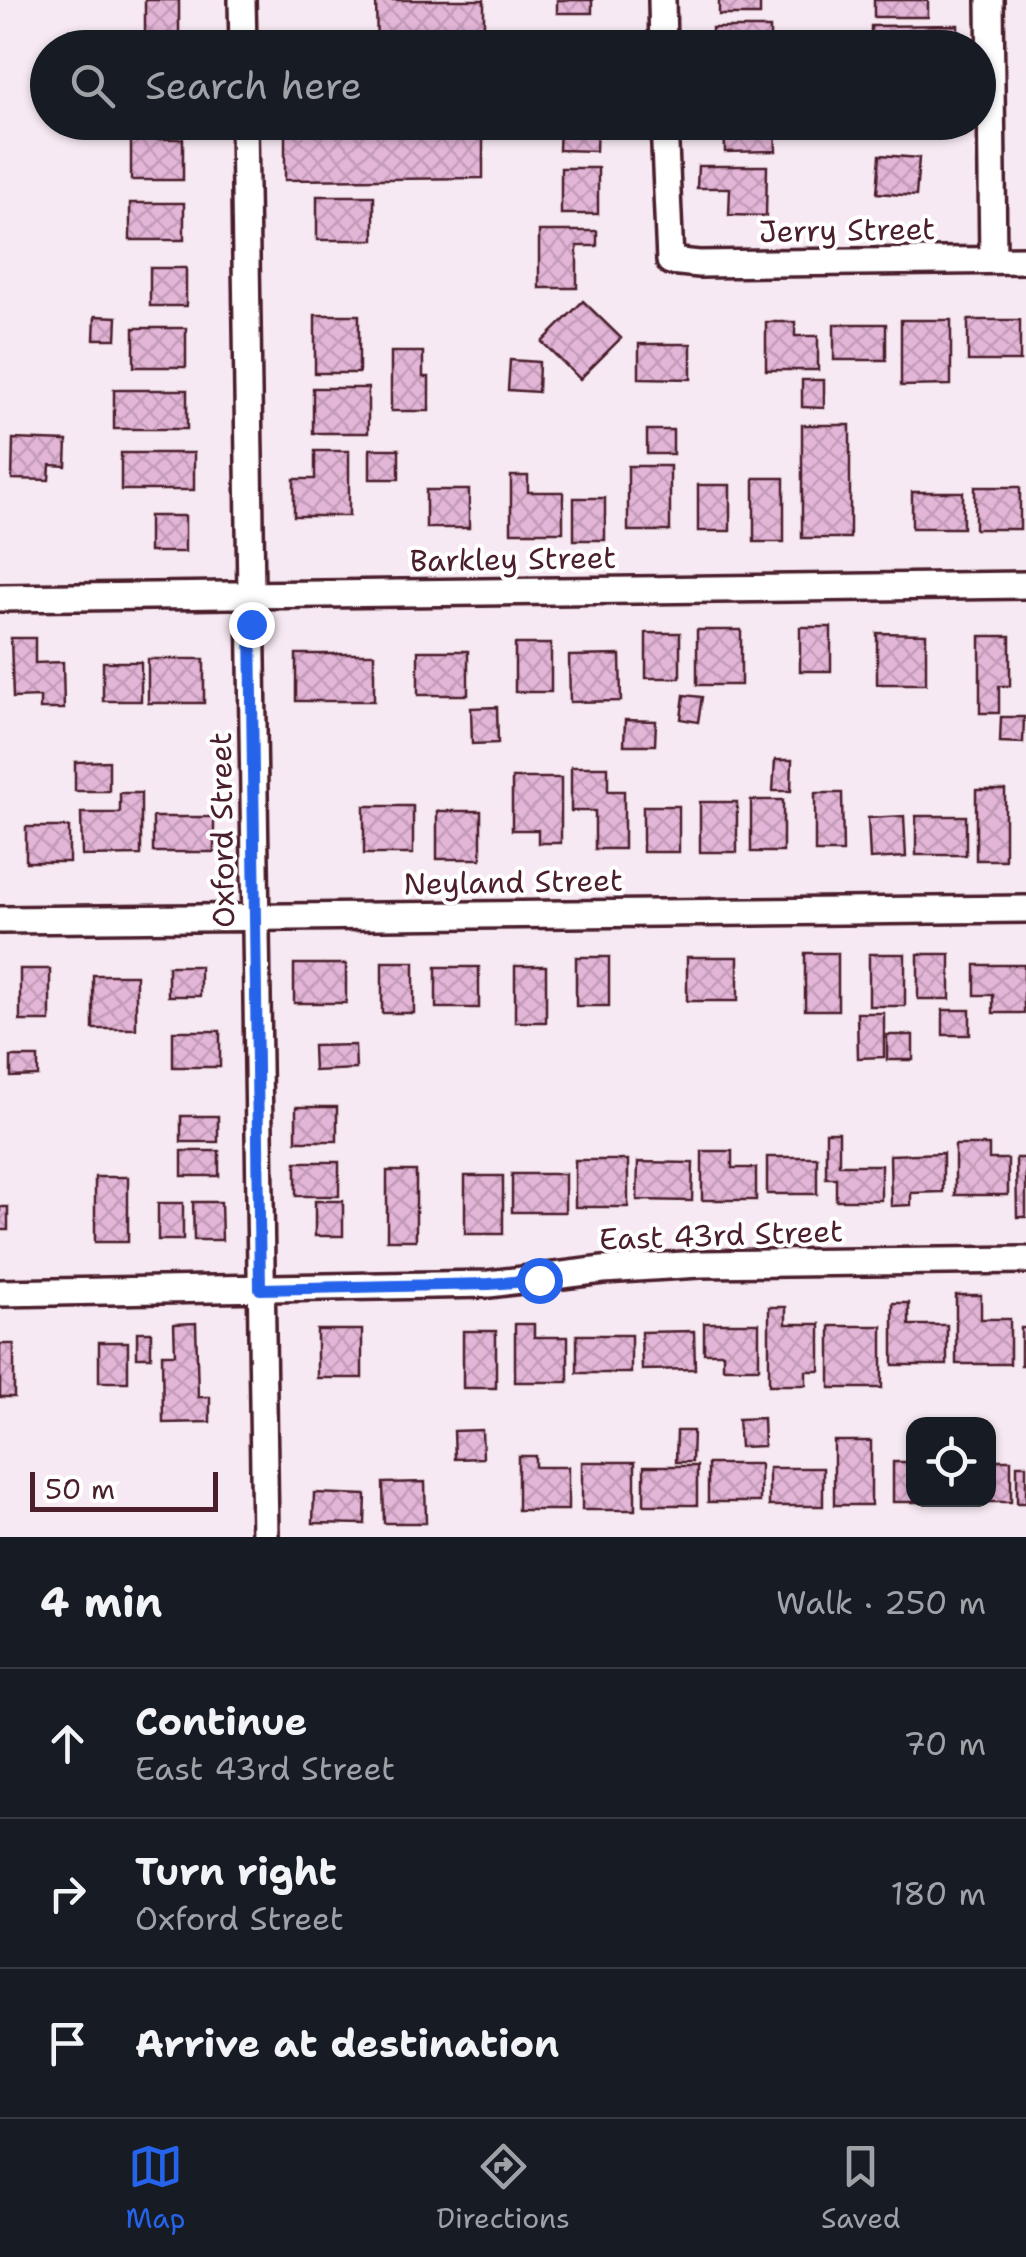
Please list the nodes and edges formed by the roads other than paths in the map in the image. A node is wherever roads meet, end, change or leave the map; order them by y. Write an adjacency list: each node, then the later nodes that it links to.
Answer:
1 (242, 0): 4 (street)
2 (662, 0): 5 (street)
3 (990, 0): 6 (street)
4 (243, 30)
5 (662, 30)
6 (990, 30)
7 (244, 140): 13 (street, Oxford Street)
8 (665, 140): 10 (street, Jerry Street)
9 (992, 140): 10 (street)
10 (993, 260): 11 (street, Jerry Street)
11 (1026, 260)
12 (1026, 584): 13 (street, Barkley Street)
13 (250, 594): 14 (street, Barkley Street); 16 (street, Oxford Street)
14 (0, 598)
15 (1026, 909): 16 (street, Neyland Street)
16 (256, 918): 17 (street, Neyland Street); 19 (street, Oxford Street)
17 (0, 920)
18 (1026, 1260): 19 (street, East 43rd Street)
19 (260, 1289): 20 (street, East 43rd Street); 21 (street, Oxford Street)
20 (0, 1293)
21 (265, 1537)

